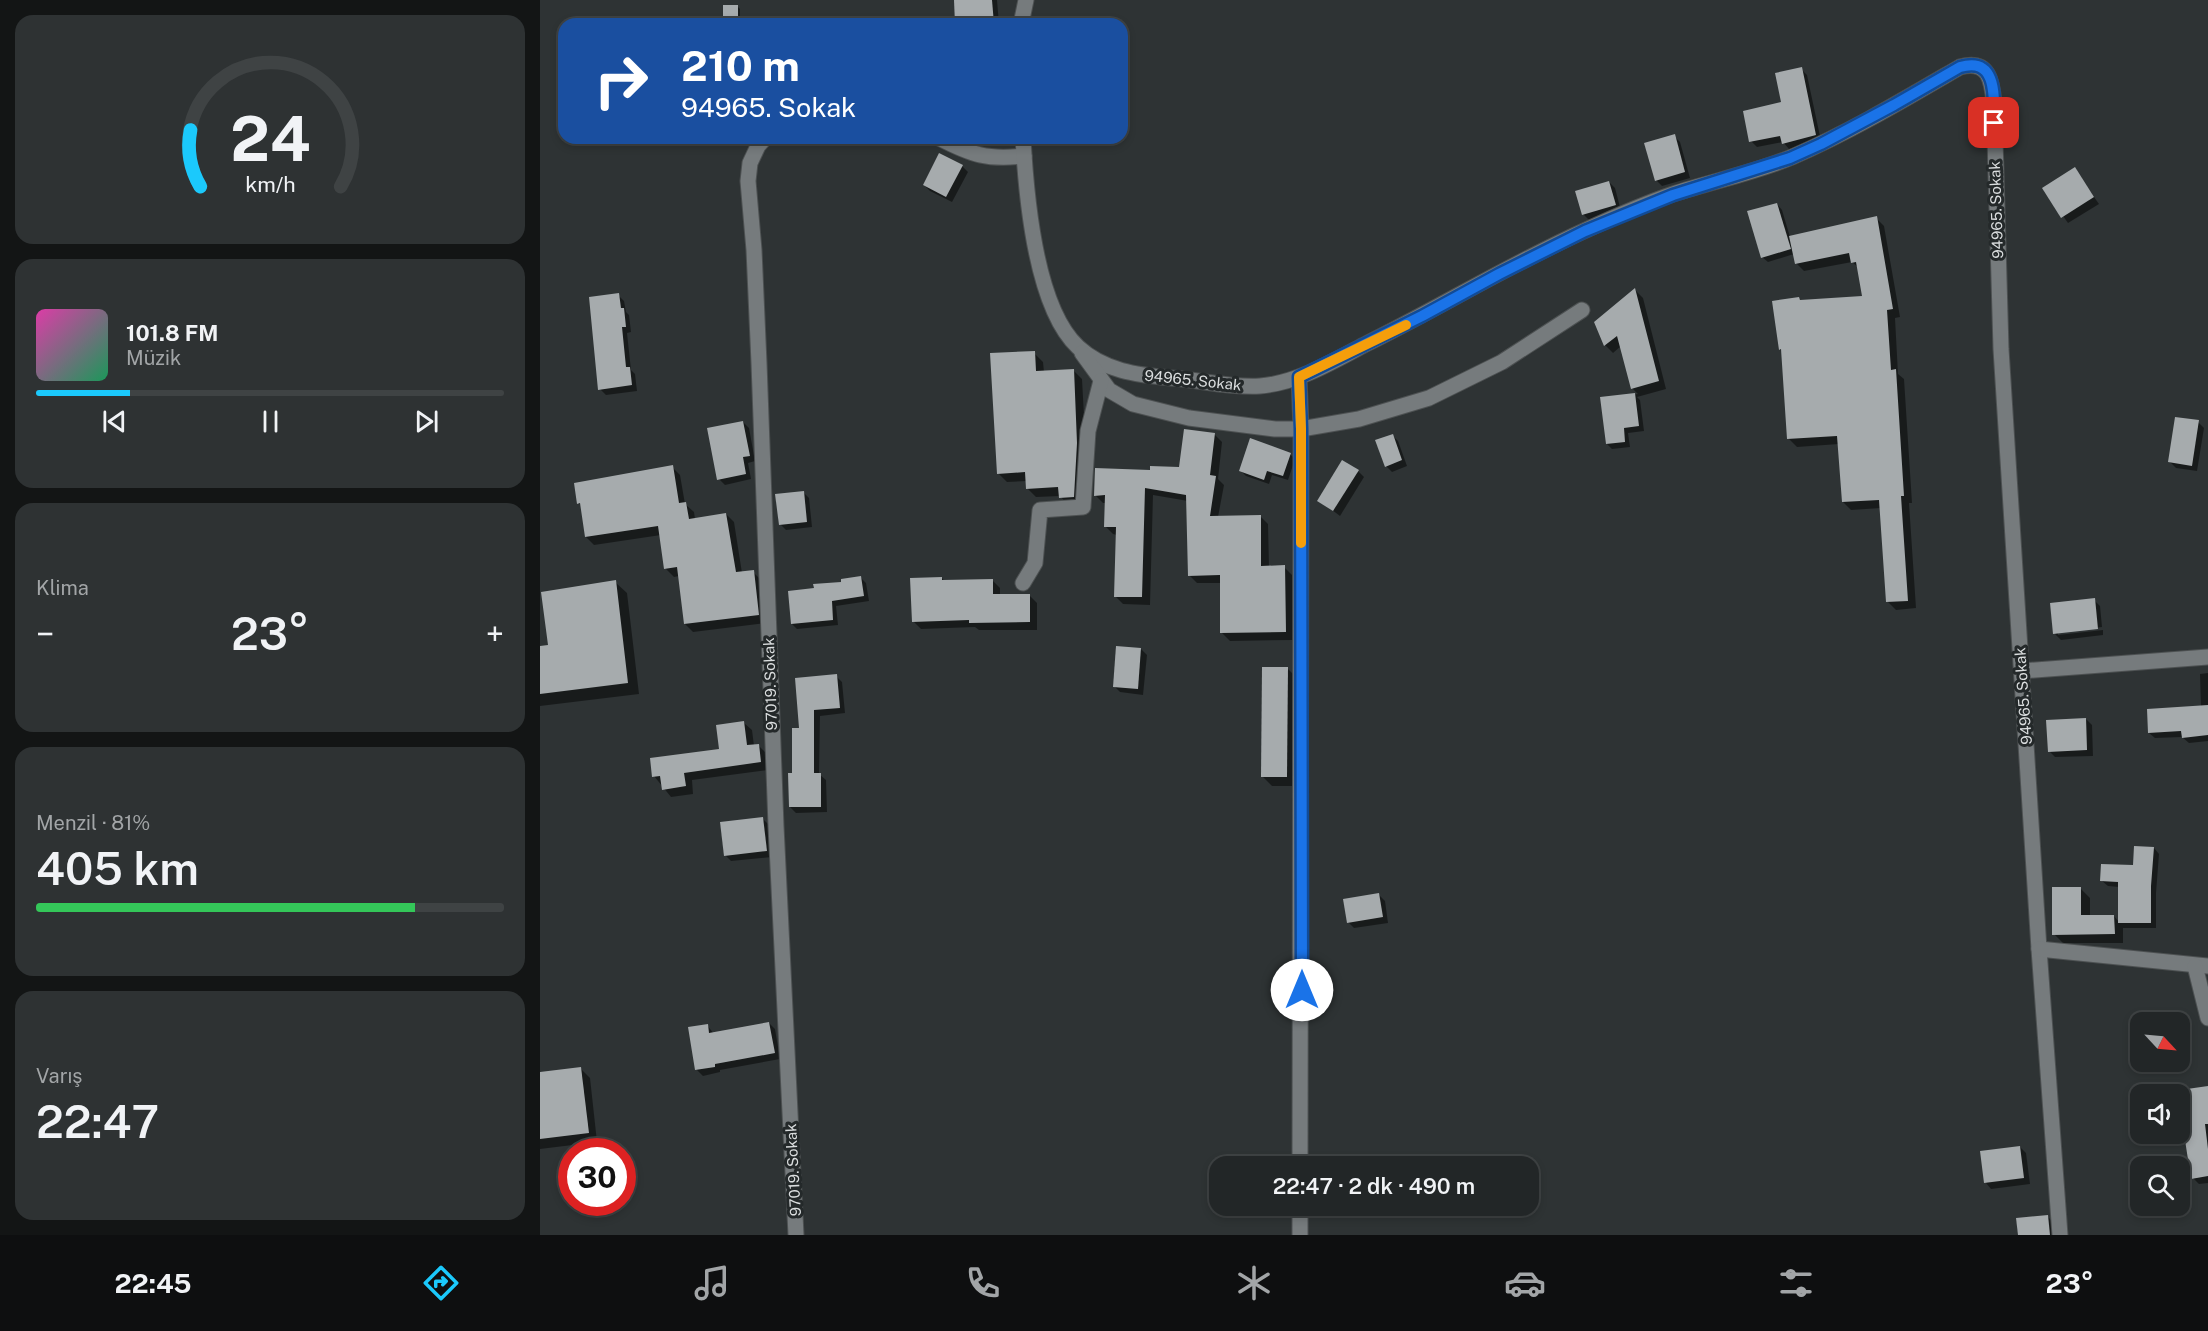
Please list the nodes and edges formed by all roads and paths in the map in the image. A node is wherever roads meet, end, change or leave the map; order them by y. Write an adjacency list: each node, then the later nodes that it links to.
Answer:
1 (1026, 0): 2 (street)
2 (1022, 18)
3 (760, 144): 20 (street, 97019. Sokak)
4 (953, 144): 6 (street)
5 (1023, 144): 6 (street, 94965. Sokak)
6 (1024, 156): 8 (street, 94965. Sokak)
7 (1582, 310): 11 (street)
8 (1077, 346): 9 (street, 94965. Sokak); 10 (street)
9 (1299, 377): 11 (street); 14 (street, 94965. Sokak)
10 (1101, 381): 11 (street); 12 (street)
11 (1301, 429): 18 (street)
12 (1023, 583)
13 (2208, 657): 14 (street)
14 (2022, 671): 15 (street, 94965. Sokak)
15 (2039, 949): 16 (street); 22 (street, 94965. Sokak)
16 (2201, 966): 17 (street)
17 (2208, 1018)
18 (1300, 1156)
19 (1300, 1216): 21 (street)
20 (796, 1235)
21 (1300, 1235)
22 (2060, 1235)

